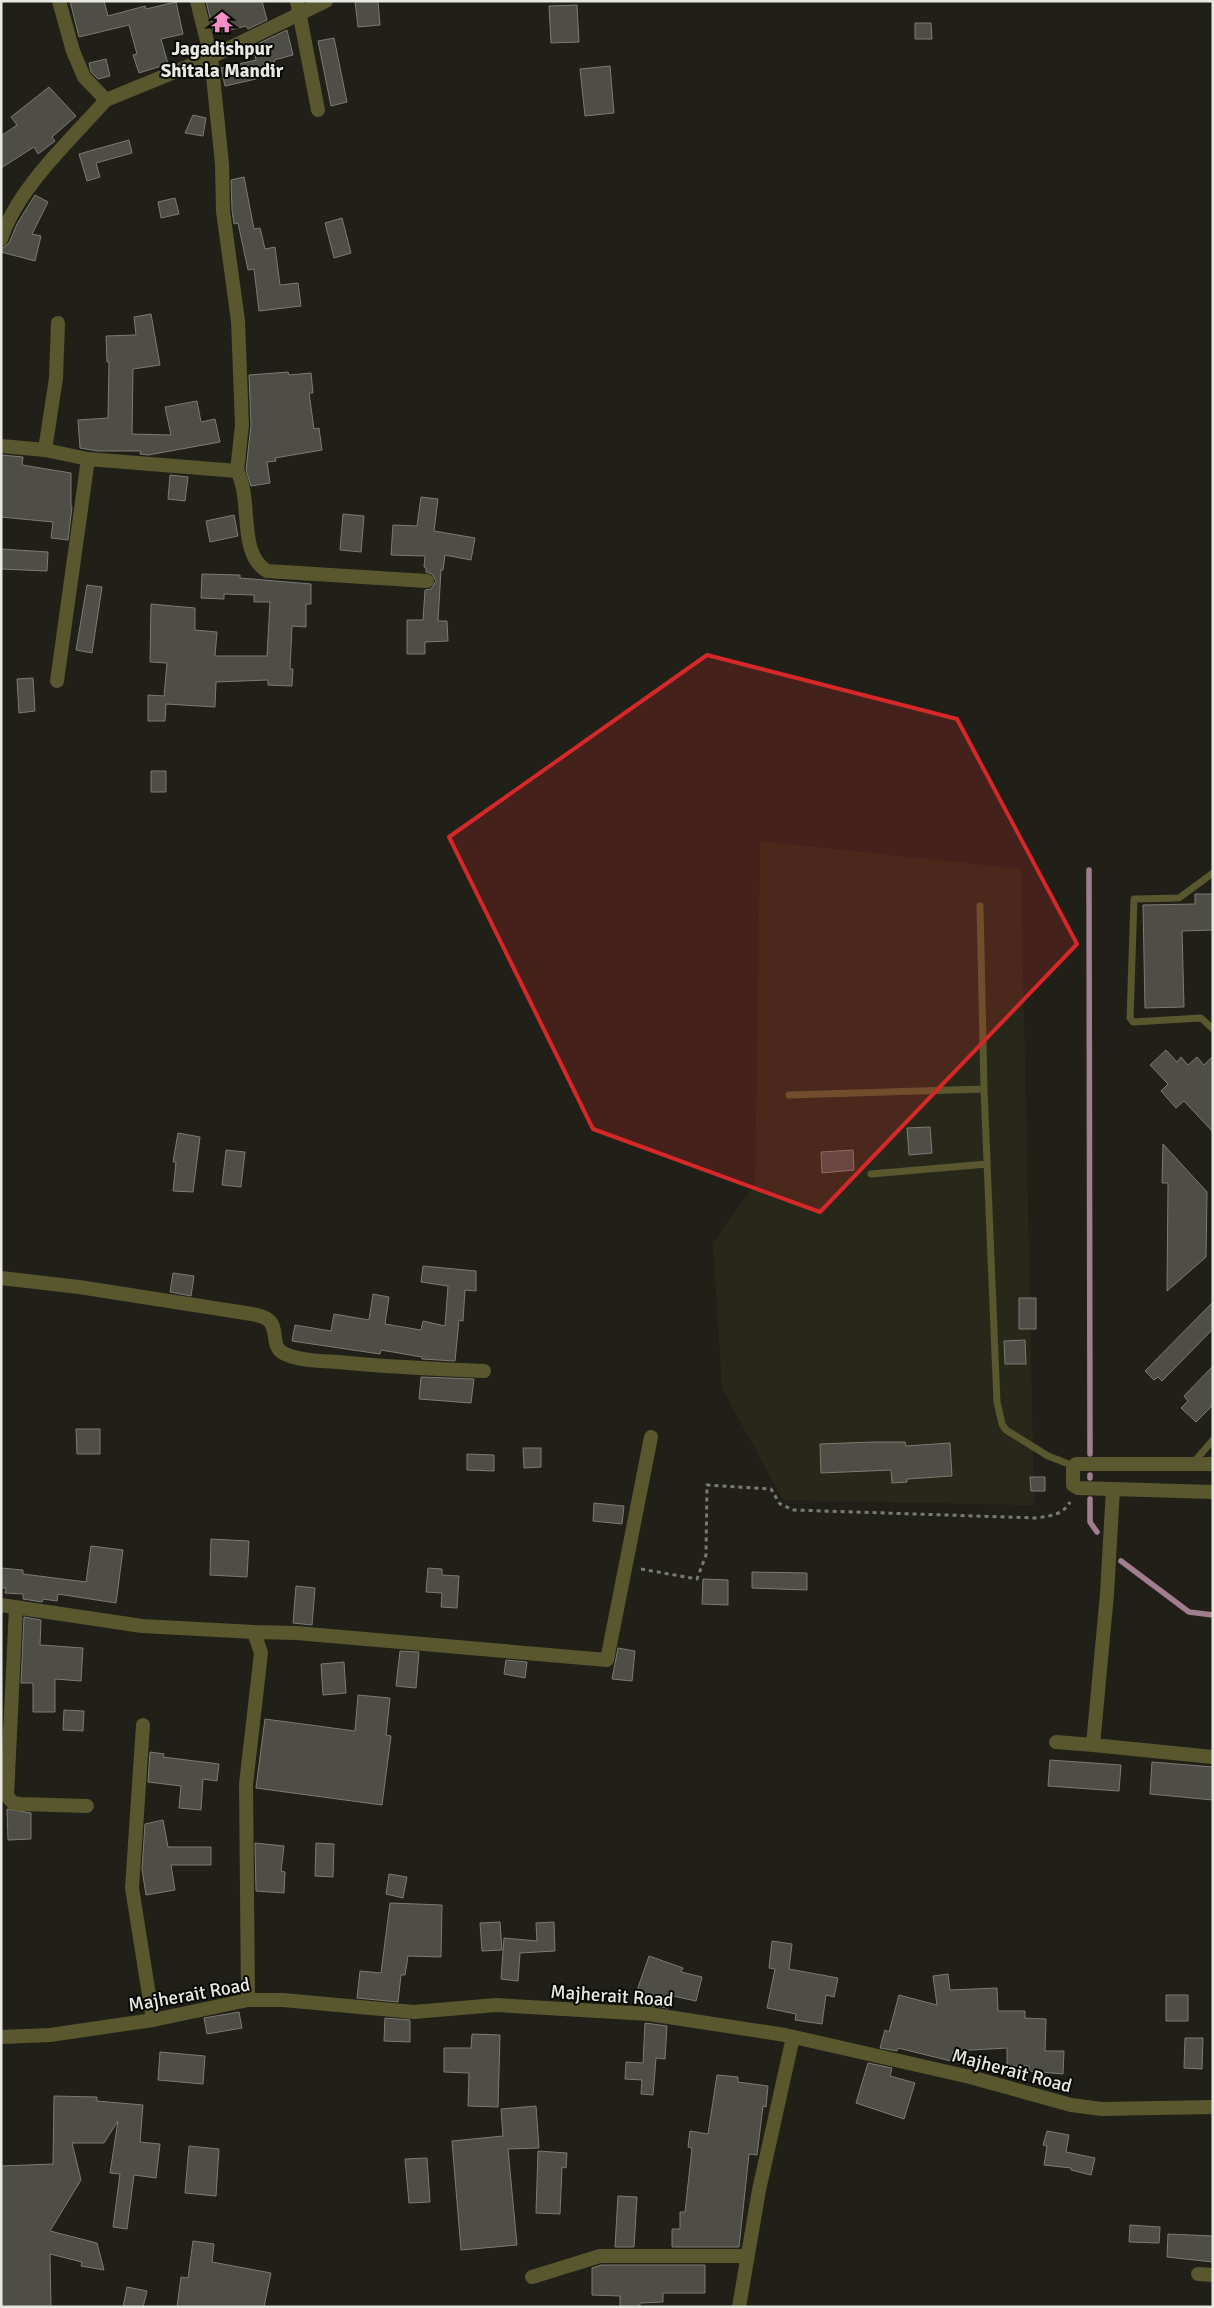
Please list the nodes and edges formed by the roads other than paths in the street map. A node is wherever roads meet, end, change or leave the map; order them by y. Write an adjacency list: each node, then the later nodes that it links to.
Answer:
1 (59, 1): 6 (street)
2 (197, 1): 5 (street)
3 (326, 1): 4 (street)
4 (298, 8): 5 (street); 7 (street)
5 (211, 57): 6 (street); 13 (street)
6 (106, 100): 8 (street)
7 (318, 110)
8 (1, 239)
9 (58, 323): 11 (street)
10 (1, 446): 11 (street)
11 (45, 450): 12 (street)
12 (88, 459): 13 (street); 15 (street)
13 (237, 471): 14 (street)
14 (427, 581)
15 (57, 681)
16 (1213, 873): 18 (lane)
17 (980, 906): 19 (lane)
18 (1213, 1029)
19 (984, 1089): 20 (lane); 21 (lane)
20 (789, 1095)
21 (987, 1164): 22 (lane); 29 (lane)
22 (871, 1174)
23 (1, 1278): 24 (street)
24 (484, 1371)
25 (651, 1437): 34 (street)
26 (1213, 1440): 27 (lane)
27 (1192, 1463): 28 (street); 29 (street)
28 (1213, 1464)
29 (1074, 1466): 30 (street)
30 (1112, 1489): 31 (street); 37 (street)
31 (1213, 1492)
32 (1, 1605): 33 (street)
33 (16, 1607): 34 (street); 39 (street)
34 (254, 1632): 40 (street)
35 (143, 1725): 41 (street)
36 (1056, 1742): 37 (street)
37 (1093, 1745): 38 (street)
38 (1213, 1757)
39 (87, 1806)
40 (248, 2000): 41 (street, Majherait Road); 43 (street, Majherait Road)
41 (153, 2020): 42 (street, Majherait Road)
42 (1, 2037)
43 (794, 2037): 44 (street, Majherait Road); 45 (street)
44 (1213, 2107)
45 (748, 2256): 48 (street); 49 (street)
46 (1198, 2274): 47 (street)
47 (1213, 2275)
48 (532, 2278)
49 (740, 2307)

